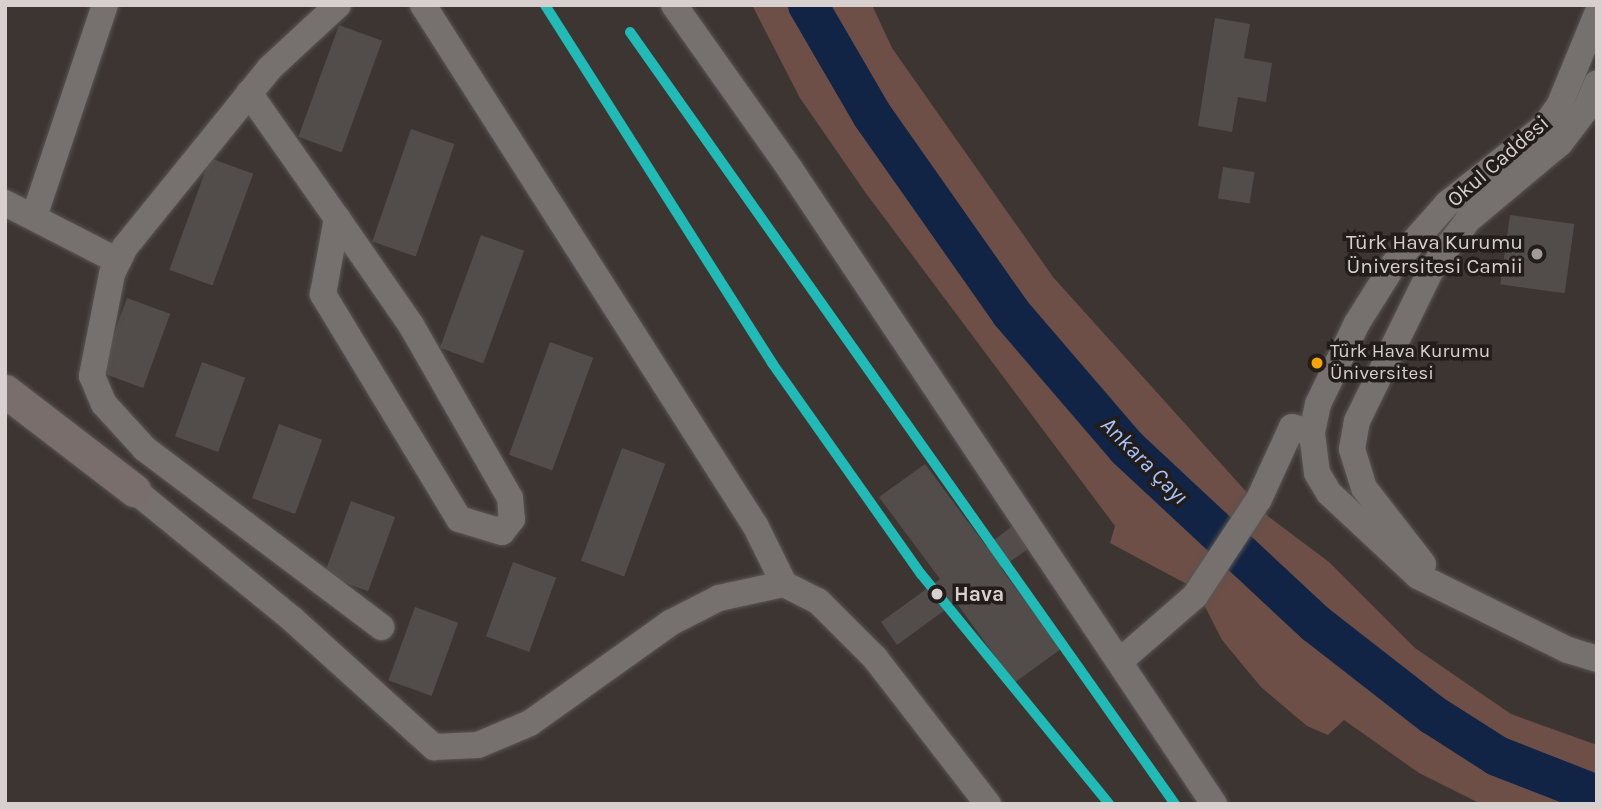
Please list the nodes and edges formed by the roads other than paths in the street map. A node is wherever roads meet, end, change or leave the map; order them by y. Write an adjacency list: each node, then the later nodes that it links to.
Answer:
1 (105, 5): 9 (street)
2 (338, 5): 7 (street)
3 (423, 5): 20 (street)
4 (674, 5): 24 (street)
5 (1597, 14): 12 (street, Okul Caddesi)
6 (1597, 83): 13 (street, Okul Caddesi)
7 (249, 93): 10 (street); 11 (street)
8 (5, 203): 9 (street)
9 (34, 217): 11 (street)
10 (337, 218): 10 (street)
11 (118, 261): 22 (street)
12 (1376, 293): 13 (street); 14 (street, Okul Caddesi)
13 (1409, 315): 15 (street, Okul Caddesi)
14 (1349, 340): 15 (street, Okul Caddesi); 18 (street, Okul Caddesi)
15 (1377, 379): 21 (street, Okul Caddesi)
16 (5, 391): 19 (main road)
17 (5, 403): 19 (main road)
18 (1312, 433): 21 (street, Okul Caddesi); 24 (street)
19 (134, 490): 20 (street)
20 (784, 584): 25 (street)
21 (1460, 598): 23 (street, Okul Caddesi)
22 (381, 627)
23 (1597, 659)
24 (1120, 661): 26 (street)
25 (988, 804)
26 (1214, 804)

